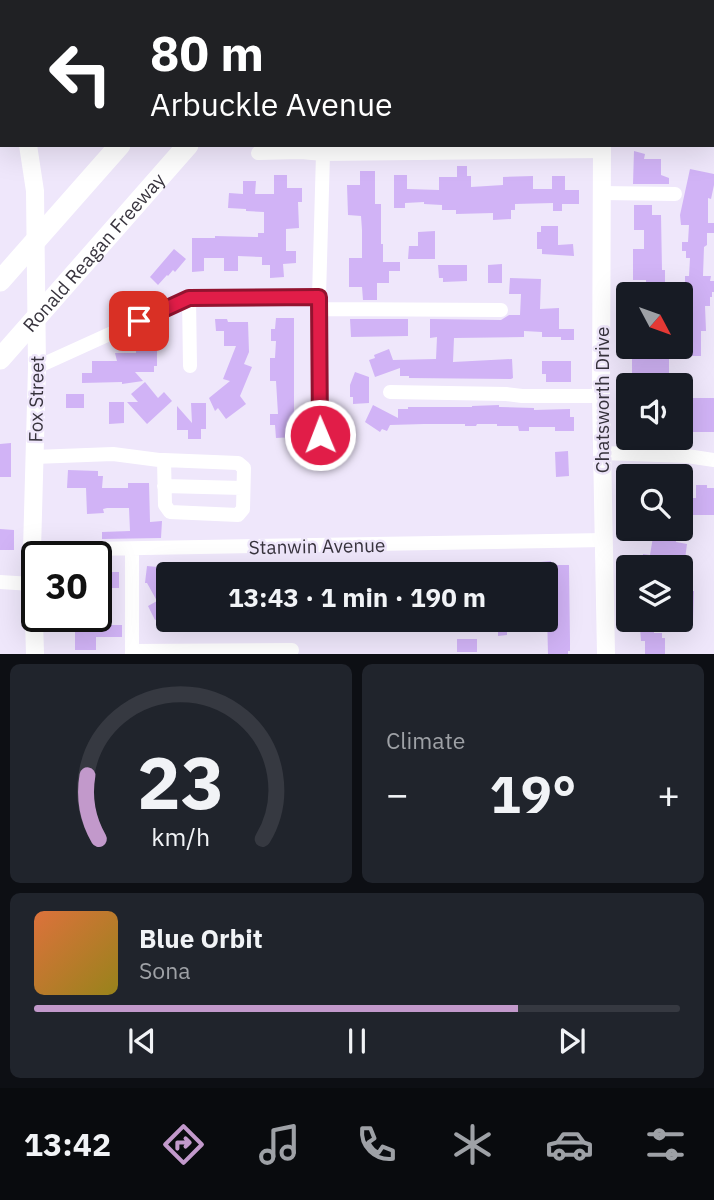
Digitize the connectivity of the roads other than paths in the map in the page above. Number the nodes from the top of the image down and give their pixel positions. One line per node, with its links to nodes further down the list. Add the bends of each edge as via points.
1 (28, 147): 14 (main road, Fox Street, via 35,191)
2 (118, 147): 9 (highway)
3 (186, 147): 13 (highway, Ronald Reagan Freeway)
4 (602, 148): 6 (street); 7 (main road, Chatsworth Drive)
5 (258, 153): 6 (street)
6 (323, 154): 11 (street)
7 (601, 193): 8 (street); 17 (main road, Chatsworth Drive)
8 (675, 194)
9 (2, 279)
10 (189, 298): 11 (street); 14 (street); 15 (street)
11 (319, 303): 12 (street); 18 (street)
12 (500, 310)
13 (2, 357)
14 (37, 366): 20 (main road, Fox Street)
15 (190, 366)
16 (390, 392): 17 (street)
17 (601, 396): 19 (main road, Chatsworth Drive)
18 (320, 435)
19 (602, 453): 22 (street); 25 (main road, Chatsworth Drive)
20 (34, 457): 21 (street, via 113,454); 26 (main road, Fox Street)
21 (164, 460): 23 (street); 24 (street, via 238,463 244,468)
22 (714, 460)
23 (164, 486): 24 (street); 24 (street, via 170,512 238,515 243,509)
24 (243, 488)
25 (603, 540): 28 (street, Stanwin Avenue); 35 (main road, Chatsworth Drive)
26 (32, 541)
27 (112, 550): 28 (street, Stanwin Avenue)
28 (132, 550): 33 (street)
29 (0, 582): 30 (street)
30 (21, 583)
31 (34, 632): 34 (main road, Fox Street)
32 (292, 650): 33 (street)
33 (132, 652)
34 (35, 654)
35 (606, 654)

